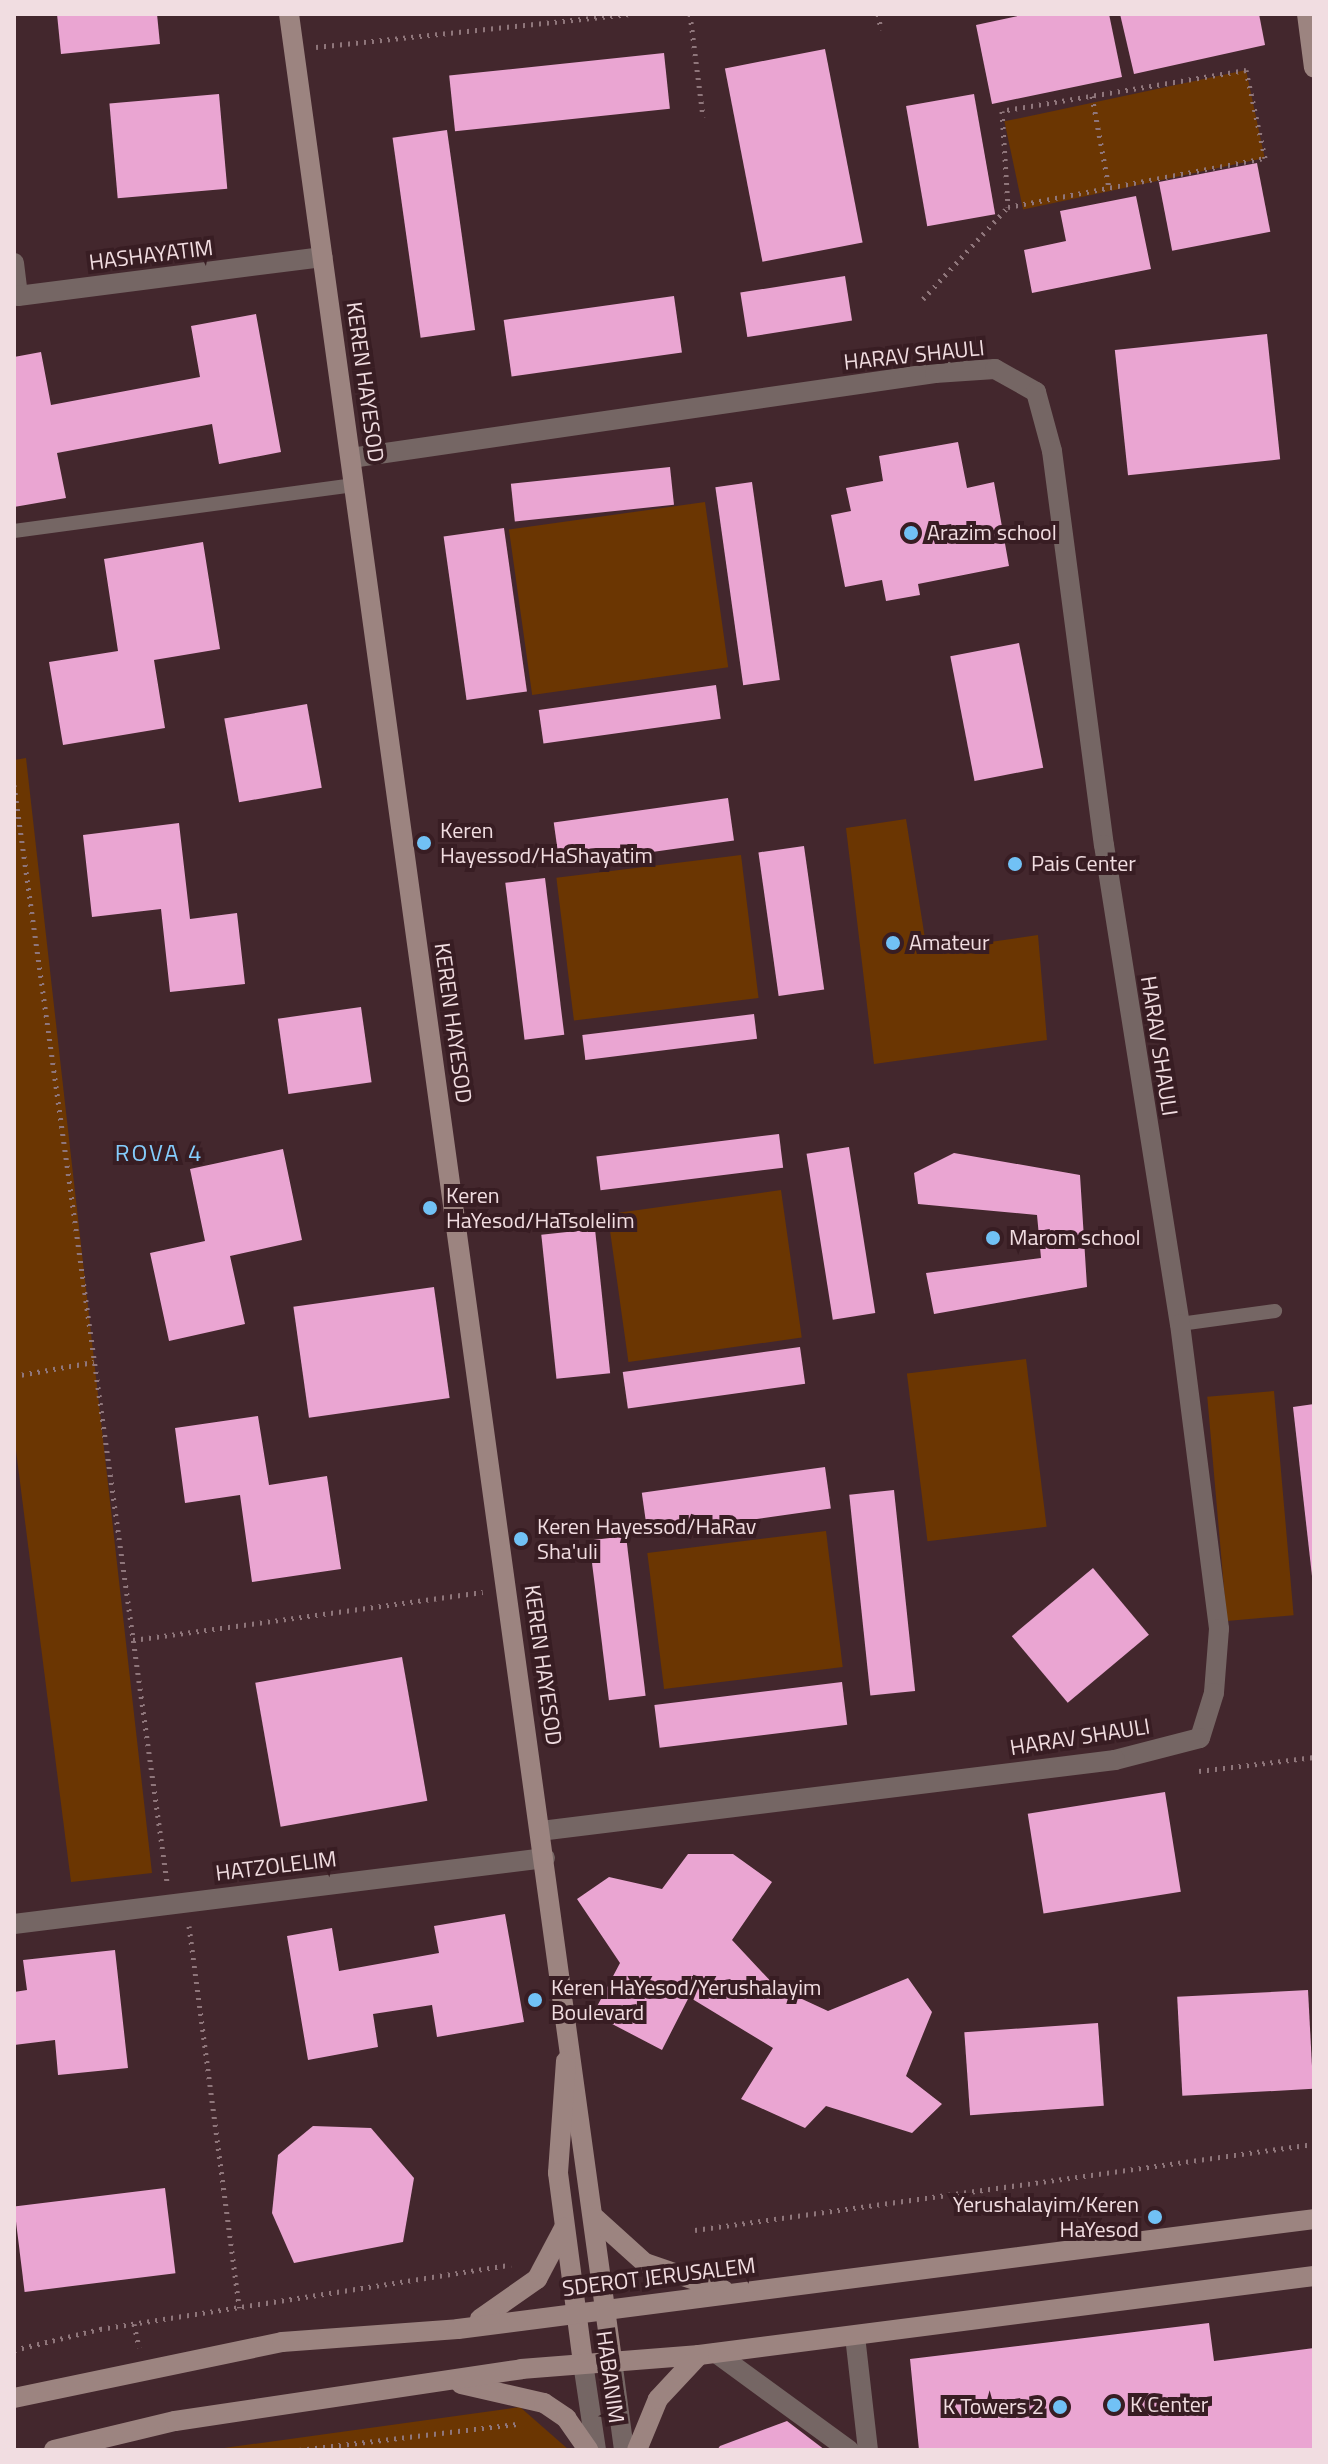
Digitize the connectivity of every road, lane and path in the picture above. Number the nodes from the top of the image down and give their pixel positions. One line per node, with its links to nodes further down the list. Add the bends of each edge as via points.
1 (289, 14): 7 (main road, KEREN HAYESOD)
2 (630, 14): 7 (path)
3 (690, 14): 10 (path)
4 (878, 14): 6 (path)
5 (1307, 14): 8 (main road)
6 (881, 30)
7 (294, 49): 13 (main road, KEREN HAYESOD)
8 (1314, 68)
9 (1092, 96): 11 (path); 11 (path, via 1246,70 1265,158); 12 (path, via 1002,111)
10 (703, 117)
11 (1109, 188): 12 (path)
12 (1008, 207): 16 (path)
13 (323, 257): 15 (street, HASHAYATIM); 17 (main road, KEREN HAYESOD)
14 (14, 263): 15 (street, HASHAYATIM)
15 (16, 297)
16 (923, 299)
17 (351, 458): 18 (main road, KEREN HAYESOD); 22 (street, HARAV SHAULI, via 935,373 995,369 1036,392 1052,451 1104,845)
18 (354, 485): 19 (lane); 25 (main road, KEREN HAYESOD)
19 (14, 531)
20 (14, 785): 23 (path)
21 (1275, 1311): 22 (lane)
22 (1180, 1324): 29 (street, HARAV SHAULI, via 1219,1629 1214,1693 1200,1738 1115,1760)
23 (94, 1362): 24 (path); 26 (path)
24 (14, 1376)
25 (508, 1589): 26 (path); 29 (main road, KEREN HAYESOD)
26 (133, 1640): 31 (path)
27 (1314, 1757): 28 (path)
28 (1199, 1771)
29 (541, 1831): 30 (main road, KEREN HAYESOD)
30 (545, 1858): 31 (street, HATZOLELIM); 33 (main road, KEREN HAYESOD)
31 (178, 1902): 32 (street, HATZOLELIM); 43 (path)
32 (14, 1924)
33 (570, 2039): 35 (main road, KEREN HAYESOD); 37 (main road, KEREN HAYESOD, via 557,2129)
34 (1314, 2144): 38 (path)
35 (595, 2218): 41 (main road, via 645,2263); 42 (main road, KEREN HAYESOD)
36 (1314, 2219): 41 (main road, SDEROT JERUSALEM)
37 (565, 2225): 40 (main road); 44 (main road, KEREN HAYESOD)
38 (695, 2230)
39 (1314, 2276): 46 (main road)
40 (537, 2279): 43 (path, via 510,2265); 45 (main road, via 513,2301)
41 (728, 2292): 42 (main road, SDEROT JERUSALEM)
42 (607, 2307): 44 (main road, SDEROT JERUSALEM); 49 (main road, KEREN HAYESOD)
43 (239, 2308): 47 (path)
44 (576, 2312): 45 (main road, SDEROT JERUSALEM); 50 (main road, HABANIM)
45 (458, 2329): 52 (main road, SDEROT JERUSALEM, via 238,2349)
46 (855, 2336): 48 (main road); 61 (street)
47 (14, 2350)
48 (708, 2354): 49 (main road); 59 (main road, via 658,2399); 60 (street)
49 (612, 2360): 50 (main road); 58 (street, HABANIM)
50 (583, 2363): 51 (main road); 57 (street, HABANIM)
51 (442, 2381): 53 (main road, via 513,2392); 54 (main road, via 175,2421)
52 (14, 2398)
53 (566, 2418): 55 (path); 56 (main road)
54 (54, 2450)
55 (299, 2450)
56 (588, 2450)
57 (596, 2450)
58 (624, 2450)
59 (637, 2450)
60 (849, 2450)
61 (868, 2450)

